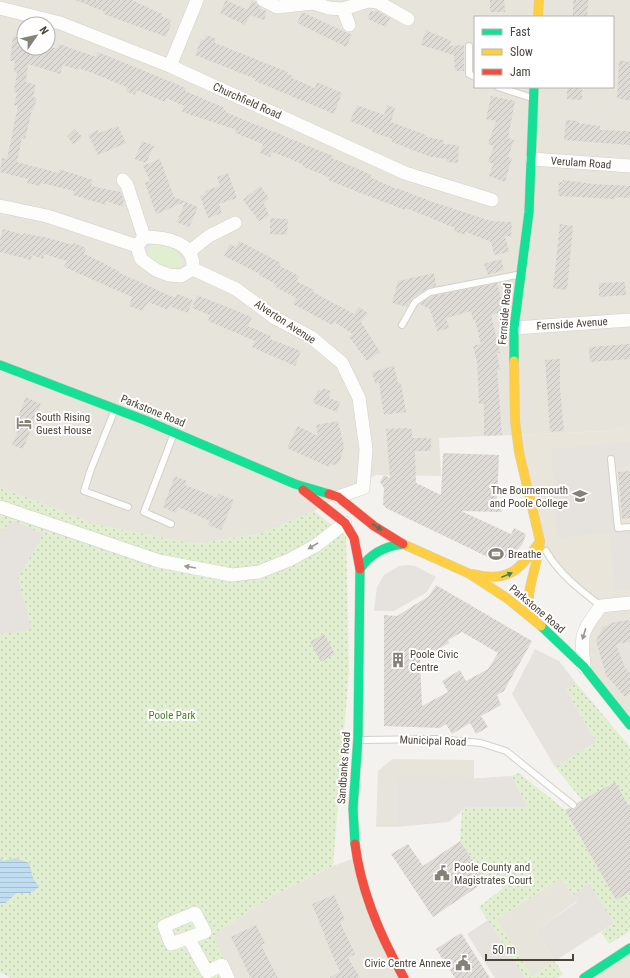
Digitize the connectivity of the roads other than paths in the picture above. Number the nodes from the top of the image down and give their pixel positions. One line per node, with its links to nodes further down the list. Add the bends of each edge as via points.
1 (197, 0): 10 (street)
2 (262, 0): 5 (street, via 277,7 313,3)
3 (539, 0): 6 (main road)
4 (0, 8): 10 (street, Churchfield Road, via 60,23)
5 (343, 9): 7 (street, via 368,1 378,2); 8 (street)
6 (538, 16)
7 (408, 19)
8 (349, 25)
9 (469, 46): 11 (lane, via 469,74)
10 (170, 66): 18 (street, Churchfield Road, via 405,173)
11 (474, 76)
12 (501, 88): 14 (lane)
13 (534, 88): 14 (main road, Fernside Road)
14 (533, 98): 15 (main road, Fernside Road)
15 (532, 159): 16 (street, Verulam Road); 24 (main road, Fernside Road, via 529,212)
16 (630, 166)
17 (123, 180): 21 (street, via 127,185)
18 (492, 200)
19 (0, 206): 21 (street)
20 (235, 223): 22 (street, via 209,236)
21 (141, 242): 22 (street, via 178,243); 23 (street, via 141,259 156,270 181,276)
22 (190, 251): 23 (street, via 194,259)
23 (193, 269): 33 (street, Alverton Avenue, via 236,289 275,318 311,337 342,363 359,398 366,449 363,488)
24 (521, 275): 26 (lane, via 430,292 415,302); 27 (main road, Fernside Road)
25 (630, 320): 27 (street, Fernside Avenue)
26 (402, 325)
27 (514, 328): 39 (main road, Fernside Road, via 515,421 519,452)
28 (0, 365): 29 (main road, Parkstone Road)
29 (115, 409): 30 (main road, Parkstone Road); 35 (lane, via 84,491)
30 (175, 432): 32 (main road, Parkstone Road); 37 (lane, via 144,512)
31 (611, 459): 38 (lane, via 618,528)
32 (295, 484): 33 (main road, Parkstone Road); 36 (main road, Parkstone Road)
33 (338, 498): 40 (main road, Parkstone Road, one-way to 40, via 374,526)
34 (0, 507): 36 (street, one-way to 34, via 315,546 289,560 259,572 232,575 159,561)
35 (128, 507)
36 (345, 523): 41 (main road, Parkstone Road, via 354,538)
37 (171, 524)
38 (630, 527)
39 (540, 541): 42 (main road, one-way to 39, via 484,578 510,575 523,565); 44 (lane, Fernside Road, via 554,564); 45 (main road, Fernside Road, via 539,556 529,594 529,607)
40 (403, 544): 41 (main road, via 388,546 366,560); 42 (main road, Parkstone Road)
41 (360, 569): 48 (main road, Sandbanks Road)
42 (470, 574): 45 (main road, Parkstone Road, via 508,599)
43 (630, 603): 44 (street)
44 (600, 606): 46 (street, one-way to 46, via 582,637)
45 (535, 621): 46 (main road, Parkstone Road)
46 (584, 667): 47 (main road, Parkstone Road)
47 (630, 725)
48 (358, 740): 49 (lane, Municipal Road, via 437,739 481,743 506,751); 53 (main road, Sandbanks Road, via 353,809 356,853 366,897 390,954)
49 (573, 805)
50 (189, 939): 52 (street, via 207,972 222,965)
51 (630, 948): 54 (main road)
52 (228, 978)
53 (404, 978)
54 (584, 978)

